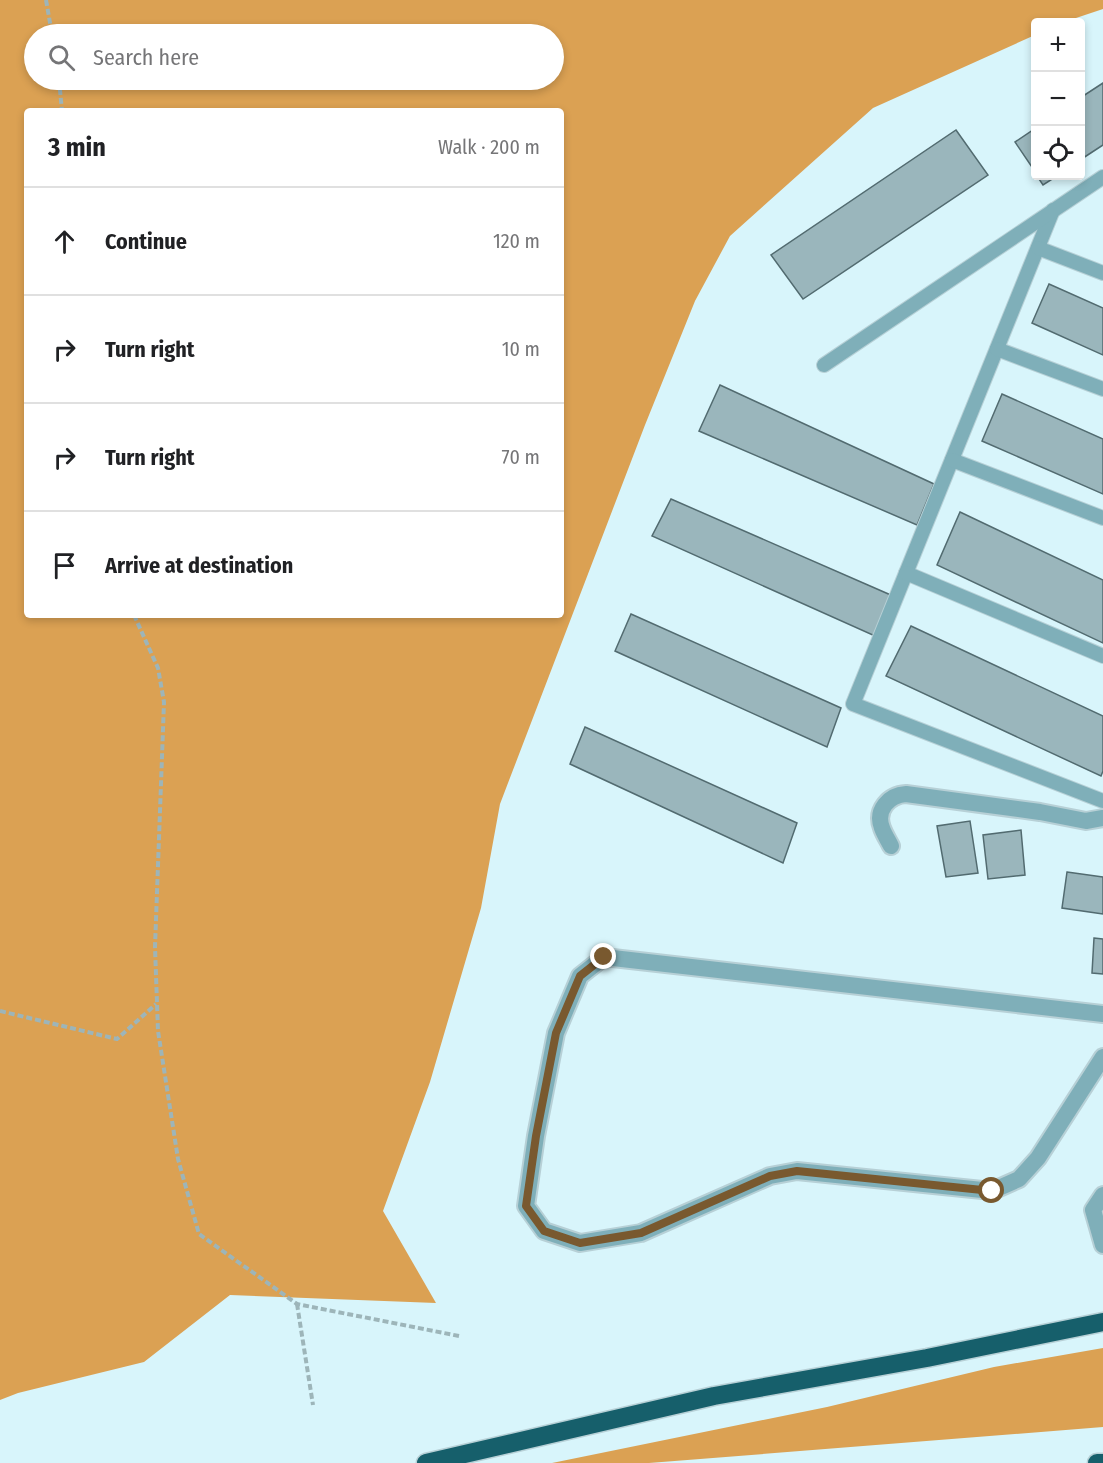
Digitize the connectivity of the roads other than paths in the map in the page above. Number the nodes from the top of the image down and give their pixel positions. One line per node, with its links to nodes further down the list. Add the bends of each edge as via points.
1 (1103, 177): 2 (lane)
2 (1053, 210): 3 (lane); 6 (lane)
3 (1038, 248): 4 (lane); 5 (lane)
4 (1103, 273)
5 (997, 349): 7 (lane); 8 (lane)
6 (824, 365)
7 (1103, 389)
8 (952, 460): 9 (lane); 10 (lane)
9 (1103, 518)
10 (906, 573): 11 (lane); 12 (lane, via 853,704)
11 (1103, 656)
12 (1103, 801)
13 (1103, 818): 14 (street, via 1086,821 897,795 887,801 881,813 881,827)
14 (891, 846)
15 (1103, 1014): 16 (street, via 604,957 580,976 556,1033 526,1206 544,1231 580,1243 641,1233 770,1176 797,1171 992,1191 1019,1179 1038,1158)
16 (1103, 1057)
17 (1103, 1195): 18 (street, via 1093,1210)
18 (1103, 1245)
19 (1103, 1322): 21 (highway, via 714,1396)
20 (1103, 1462): 22 (highway)
21 (426, 1463)
22 (1098, 1463)

